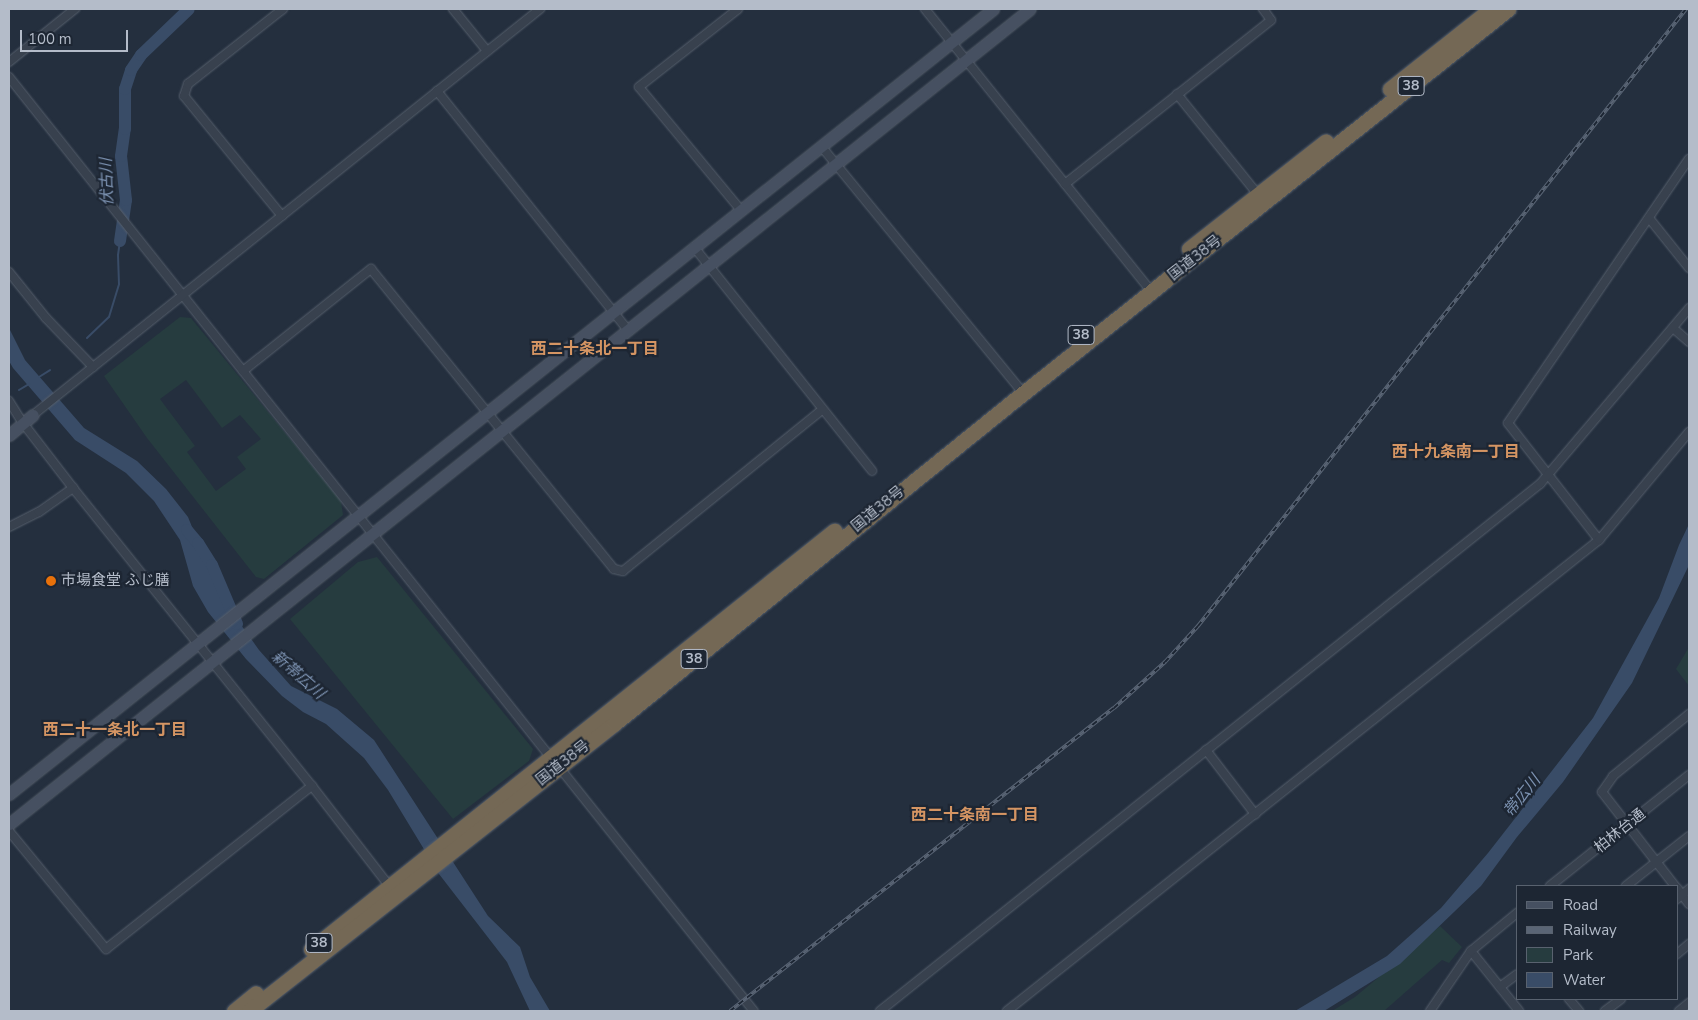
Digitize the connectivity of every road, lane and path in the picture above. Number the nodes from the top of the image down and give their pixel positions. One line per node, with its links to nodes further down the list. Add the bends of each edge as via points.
1 (75, 9): 15 (street)
2 (283, 9): 25 (street, via 188,84 184,96)
3 (453, 9): 13 (street)
4 (540, 9): 13 (street)
5 (738, 9): 24 (street, via 639,87)
6 (925, 9): 12 (street)
7 (993, 9): 12 (street)
8 (1030, 9): 14 (street)
9 (1263, 9): 18 (street, via 1272,20)
10 (1508, 9): 11 (highway, 国道38号 / 38)
11 (1483, 15): 23 (highway, 国道38号 / 38)
12 (952, 42): 14 (street); 19 (street)
13 (487, 51): 17 (street)
14 (966, 60): 21 (street); 22 (street)
15 (9, 62)
16 (9, 77): 32 (street)
17 (437, 91): 25 (street); 34 (street)
18 (1177, 94): 22 (street); 23 (street)
19 (821, 146): 21 (street); 24 (street)
20 (1689, 159): 26 (street)
21 (836, 163): 28 (street); 40 (street)
22 (1066, 184): 31 (street)
23 (1261, 198): 31 (highway, 国道38号 / 38)
24 (740, 209): 27 (street)
25 (282, 216): 32 (street)
26 (1649, 218): 29 (street); 50 (street, via 1508,423)
27 (694, 247): 28 (street); 34 (street)
28 (709, 266): 36 (street); 42 (street)
29 (1689, 268)
30 (9, 272): 38 (street, via 46,318)
31 (1149, 288): 40 (highway, 国道38号 / 38)
32 (182, 295): 38 (street); 39 (street)
33 (1689, 308): 35 (street)
34 (613, 312): 36 (street); 43 (street)
35 (1673, 328): 37 (street); 50 (street)
36 (628, 330): 46 (street)
37 (1689, 342)
38 (93, 367): 44 (street)
39 (243, 371): 43 (street, via 372,269); 52 (street)
40 (1020, 390): 60 (highway, 国道38号 / 38)
41 (9, 401): 45 (street)
42 (822, 410): 46 (street, via 623,571 614,569); 49 (street)
43 (488, 412): 46 (street); 52 (street)
44 (32, 415): 45 (street)
45 (23, 423): 48 (street); 51 (street)
46 (502, 430): 54 (street)
47 (1689, 432): 55 (street)
48 (9, 435)
49 (872, 472)
50 (1549, 476): 55 (street); 59 (street)
51 (73, 488): 53 (street, via 39,512); 56 (street)
52 (358, 516): 54 (street); 56 (street)
53 (9, 527)
54 (373, 534): 57 (street); 60 (street)
55 (1599, 540): 64 (street)
56 (197, 644): 57 (street); 63 (street)
57 (212, 662): 62 (street); 65 (street)
58 (1689, 714): 66 (street, via 1613,776 1602,792)
59 (1206, 750): 64 (street); 90 (street)
60 (555, 762): 73 (highway, 国道38号 / 38); 89 (street)
61 (1689, 775): 66 (street, 柏林台通)
62 (312, 786): 67 (street, via 106,949); 73 (street)
63 (9, 794)
64 (1255, 814): 91 (street)
65 (9, 824)
66 (1627, 825): 69 (street); 70 (street, 柏林台通)
67 (9, 831)
68 (1689, 836): 69 (street)
69 (1656, 862): 71 (street); 72 (street)
70 (1551, 885)
71 (1627, 885)
72 (1674, 885)
73 (398, 887): 87 (highway, 国道38号 / 38); 88 (highway, 国道38号 / 38)
74 (1689, 890): 75 (street)
75 (1680, 897): 76 (street)
76 (1689, 904)
77 (1516, 913): 79 (street)
78 (1689, 944): 80 (street)
79 (1471, 951): 82 (street); 92 (street)
80 (1678, 953)
81 (1516, 975): 82 (street)
82 (1500, 987): 86 (street)
83 (1570, 1000): 93 (street)
84 (1619, 1000): 94 (street)
85 (1689, 1003): 95 (street)
86 (1516, 1010)
87 (234, 1011)
88 (249, 1011)
89 (754, 1011)
90 (880, 1011)
91 (1007, 1011)
92 (1430, 1011)
93 (1579, 1011)
94 (1605, 1011)
95 (1680, 1011)

